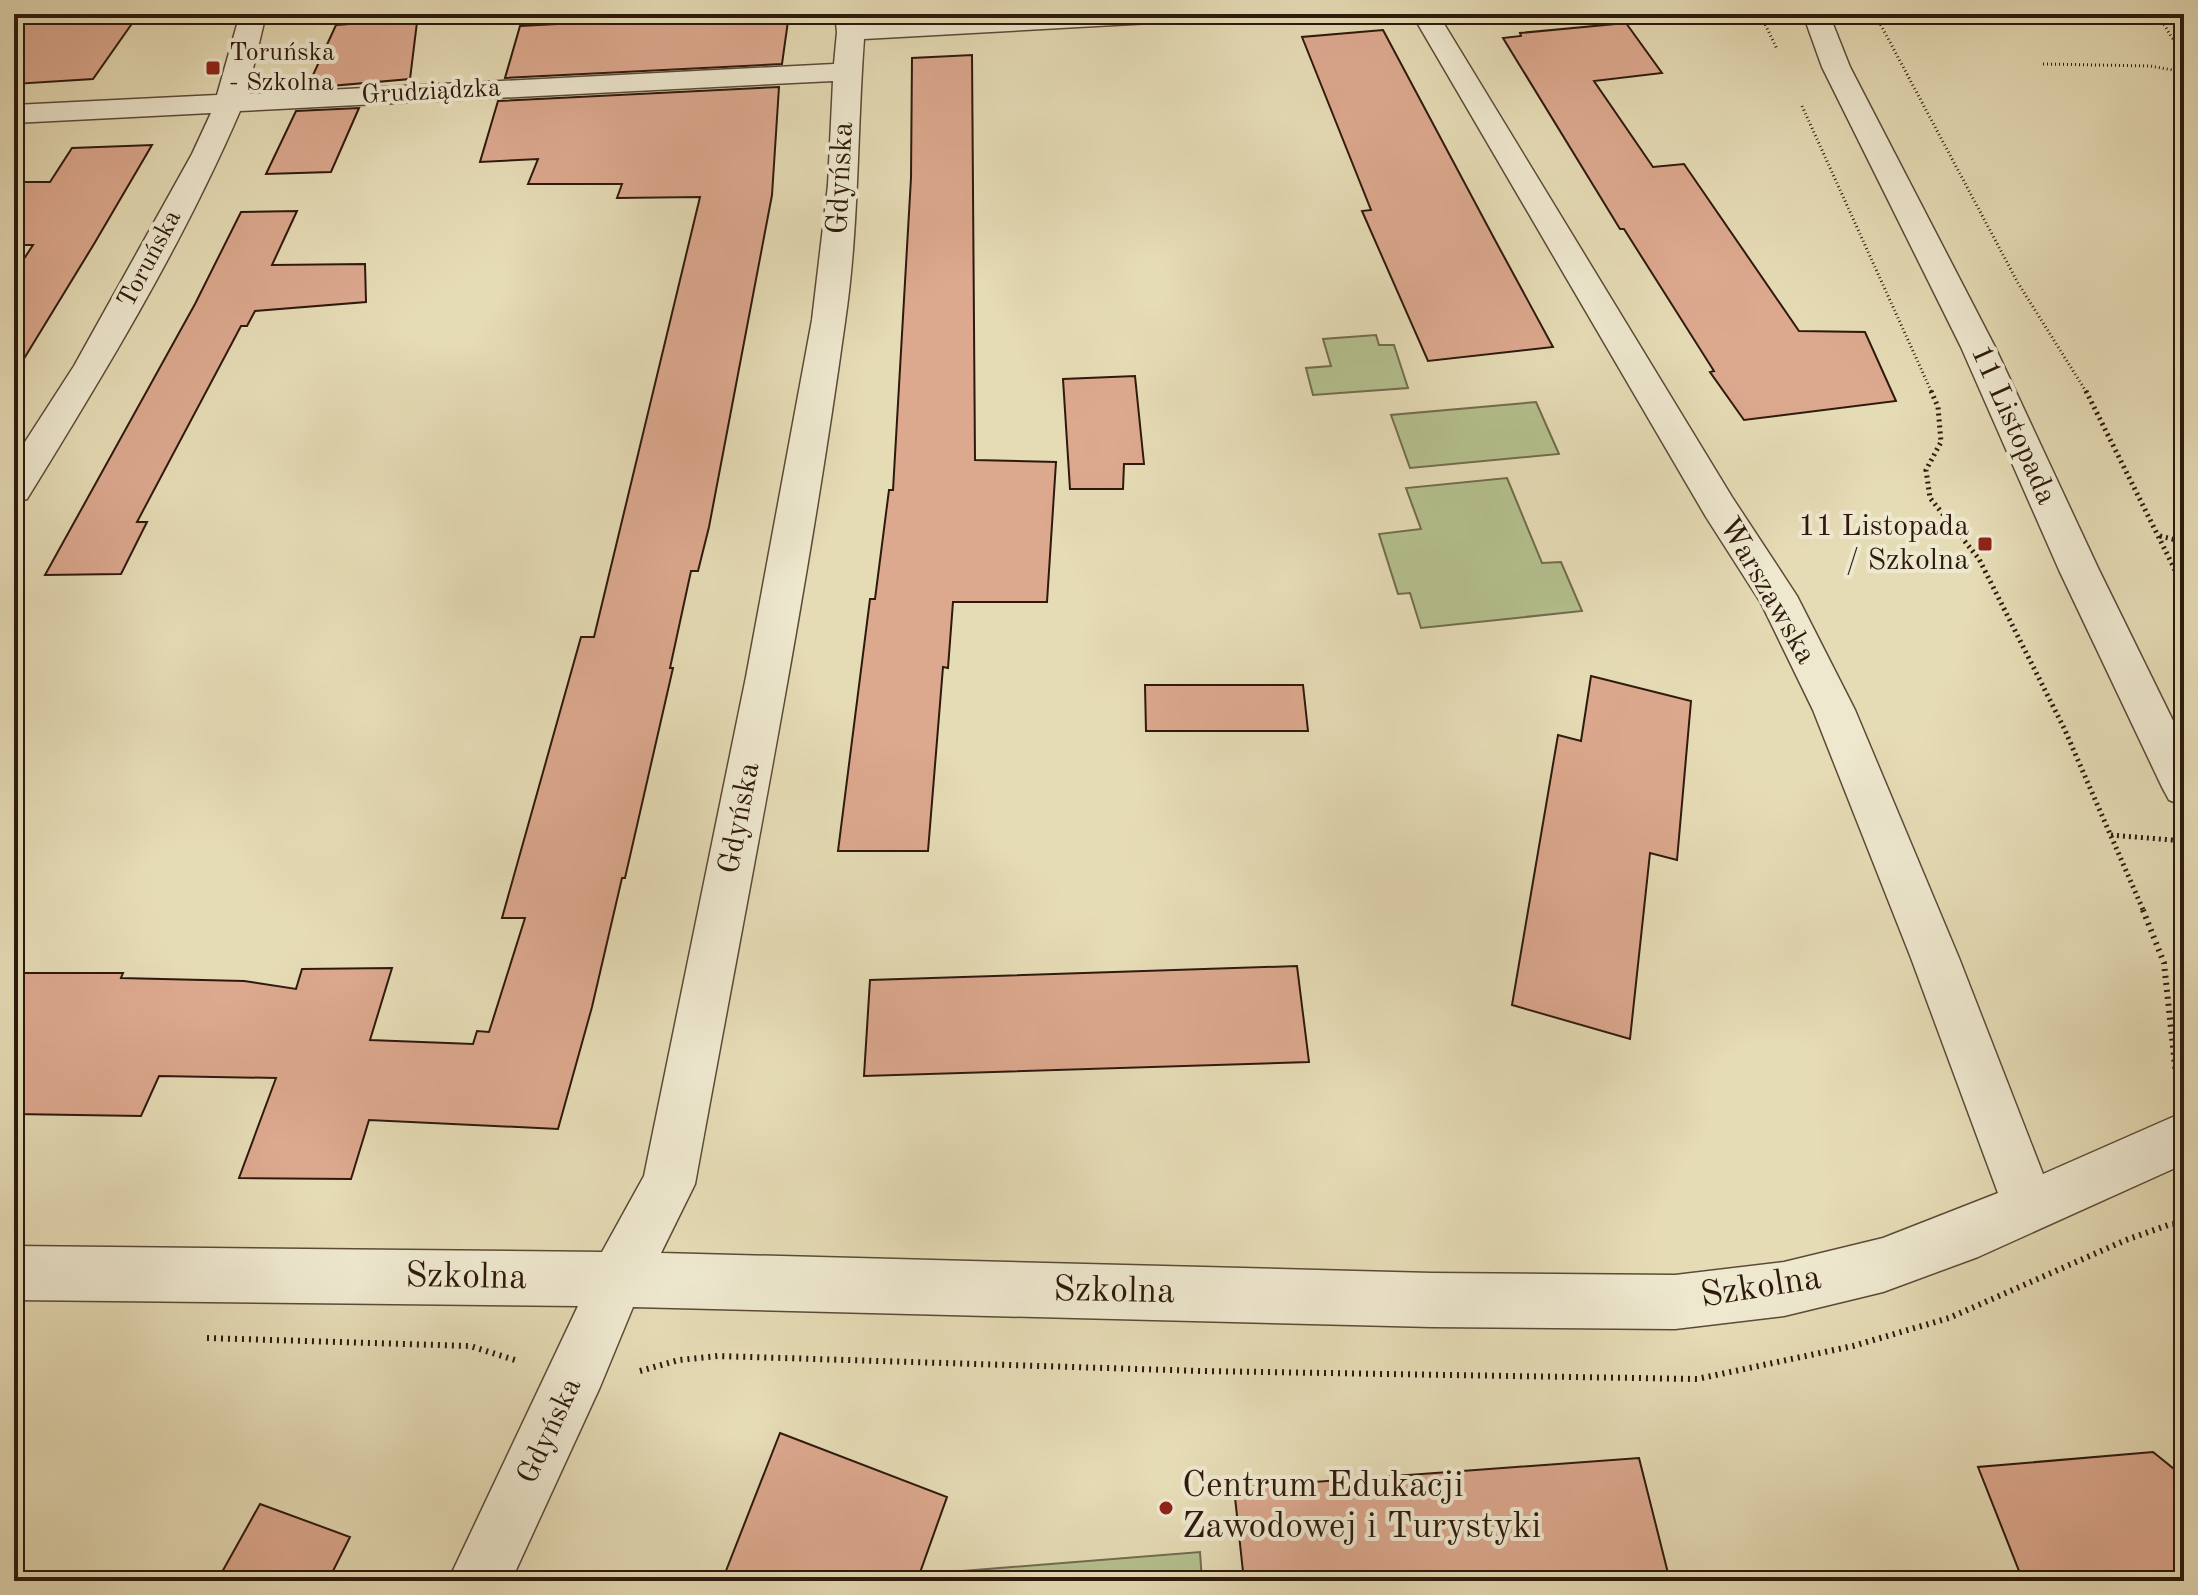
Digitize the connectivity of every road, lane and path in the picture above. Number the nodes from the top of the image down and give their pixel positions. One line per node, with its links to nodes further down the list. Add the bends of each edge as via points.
1 (253, 14): 16 (street, Toruńska)
2 (1169, 14): 9 (street, Grudziądzka)
3 (1425, 14): 27 (street, Warszawska, via 1711,495 1777,596 1834,710)
4 (1760, 14): 11 (path)
5 (1799, 14): 13 (street, 11 Listopada)
6 (1816, 14): 13 (street, 11 Listopada)
7 (1875, 14): 19 (path, via 2018,283 2082,384)
8 (2158, 14): 10 (path)
9 (849, 39): 16 (street, Grudziądzka); 29 (street, Gdyńska, via 843,185 829,320 767,677 669,1184)
10 (2184, 47)
11 (1779, 52)
12 (2043, 64): 14 (path, via 2150,66)
13 (1836, 67): 22 (street, 11 Listopada, via 1978,347)
14 (2184, 72)
15 (1796, 92): 23 (path, via 1938,407 1941,442 1926,470 1930,498 1979,559 2064,728)
16 (230, 102): 17 (street, Grudziądzka); 18 (street, Toruńska, via 90,369)
17 (14, 114)
18 (14, 489)
19 (2159, 536): 20 (path); 21 (path)
20 (2184, 542)
21 (2184, 588)
22 (2184, 787)
23 (2110, 835): 24 (path); 25 (path, via 2164,963 2177,1084)
24 (2184, 841)
25 (2184, 1095)
26 (2184, 1138): 27 (street, Szkolna)
27 (2030, 1207): 29 (street, Szkolna, via 1883,1265 1784,1289 1675,1302)
28 (14, 1273): 29 (street, Szkolna)
29 (617, 1279): 30 (street, Gdyńska)
30 (479, 1581)

